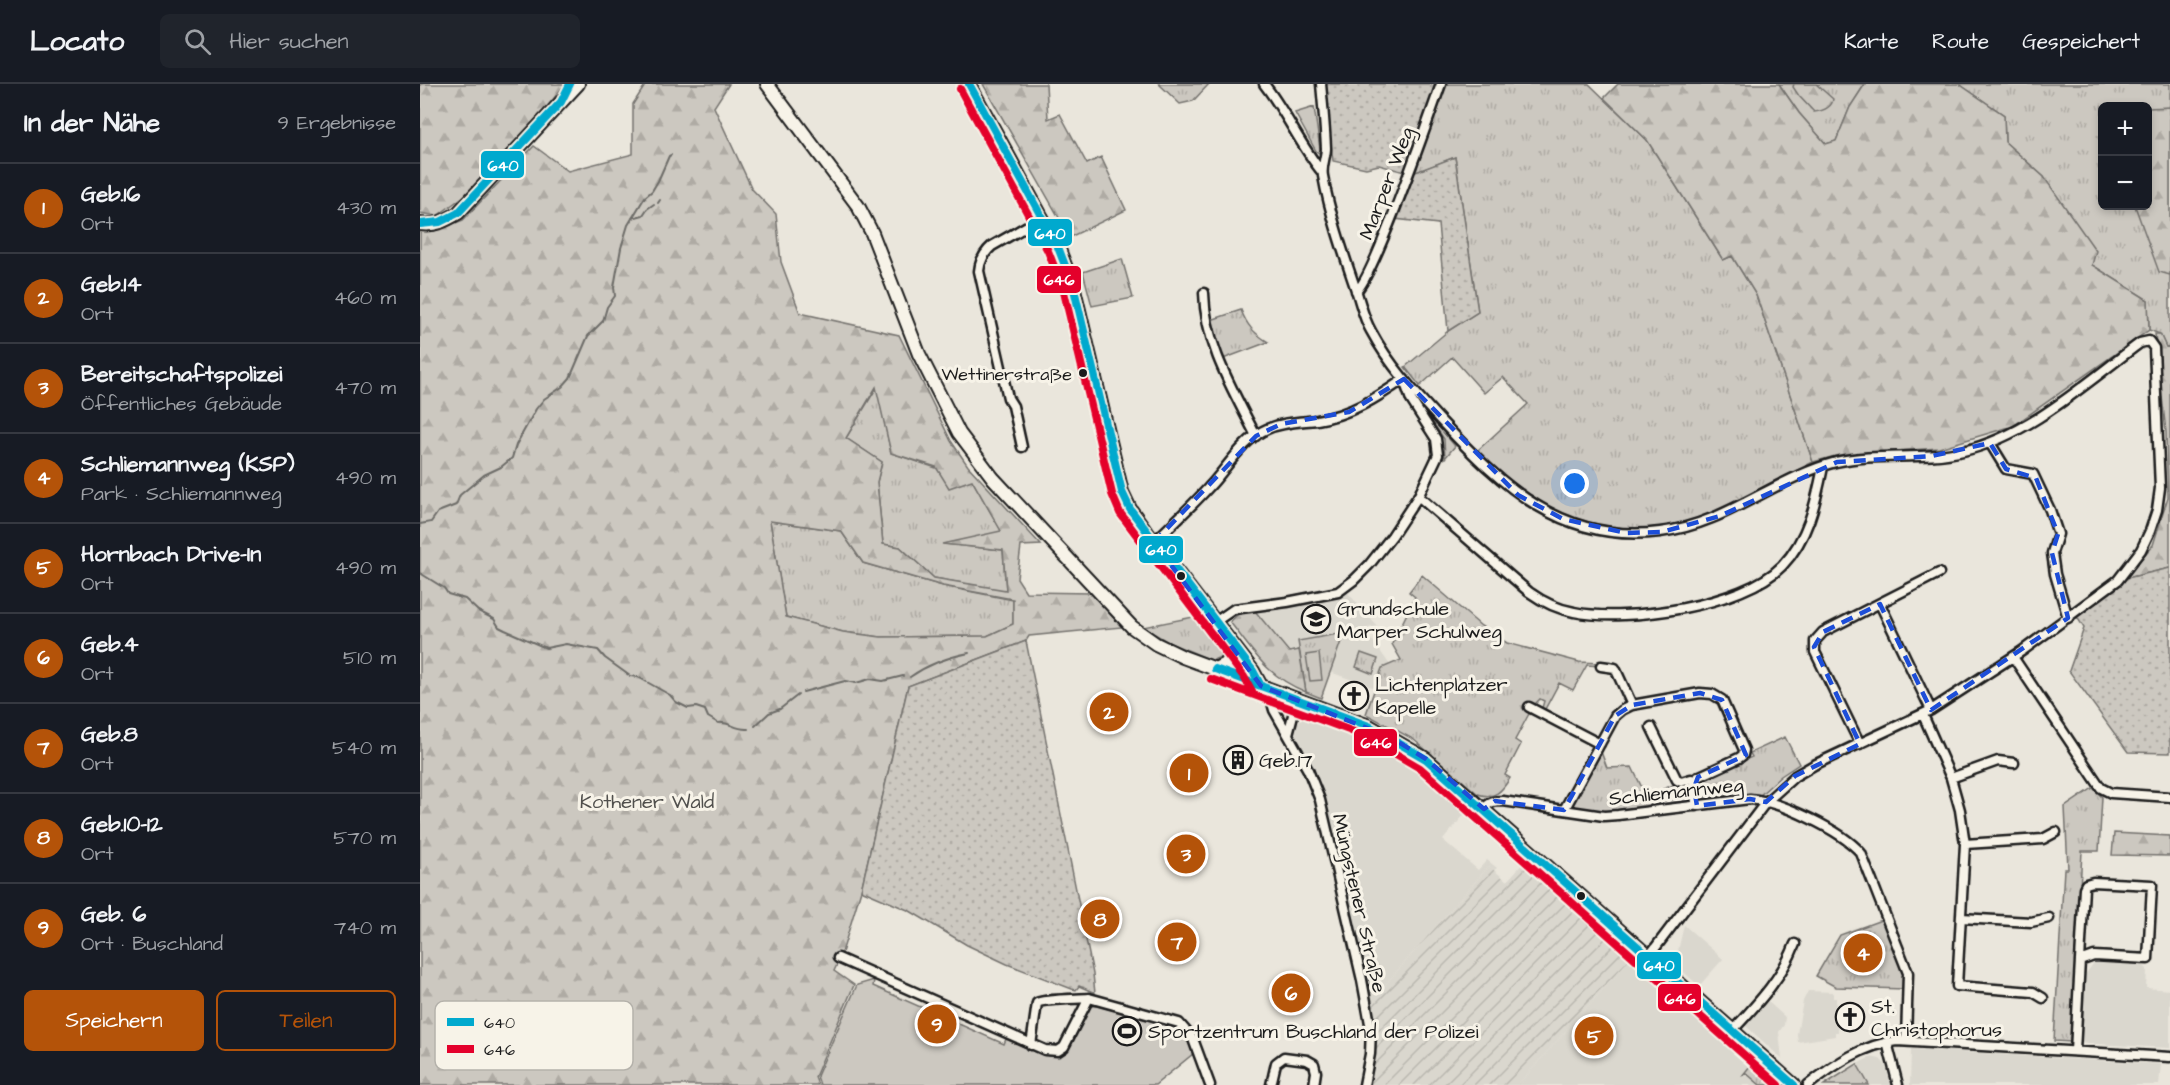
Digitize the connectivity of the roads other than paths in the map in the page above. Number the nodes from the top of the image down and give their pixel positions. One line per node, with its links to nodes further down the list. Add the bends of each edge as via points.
1 (570, 84): 8 (street)
2 (578, 84): 8 (main road)
3 (767, 84): 28 (main road, via 858,206 923,363 975,456 1132,627 1156,644)
4 (969, 84): 10 (main road)
5 (1264, 84): 9 (street)
6 (1321, 84): 9 (street, via 1326,152)
7 (1441, 84): 12 (street, Marper Weg, via 1387,230 1364,283)
8 (561, 102): 11 (main road, via 458,213 445,222)
9 (1322, 172): 12 (street)
10 (1043, 217): 17 (street, via 992,246 979,264); 20 (main road, via 1074,289 1122,492)
11 (420, 224)
12 (1356, 291): 14 (street, via 1369,329)
13 (1204, 293): 15 (street, via 1204,312 1216,351)
14 (1404, 379): 15 (street, via 1349,411 1281,424); 18 (street, via 1503,482 1539,508 1586,527 1645,534 1686,527 1720,516); 19 (street, via 1411,400 1438,447)
15 (1256, 435): 20 (street)
16 (1990, 443): 18 (street, via 1953,453 1864,458); 23 (street, via 2006,469 2033,474 2050,510 2058,534 2052,553 2055,574); 23 (street, via 2025,426 2140,343 2149,341 2154,348 2160,488 2157,510 2141,550 2125,571 2107,590)
17 (1022, 447)
18 (1823, 467): 19 (street, via 1816,503 1801,539 1782,566 1767,579 1717,600 1644,613 1576,613 1543,602)
19 (1418, 496): 24 (street, via 1367,568 1338,592 1234,609)
20 (1154, 542): 24 (main road)
21 (1939, 573): 22 (street)
22 (1880, 604): 33 (street); 37 (street, via 1823,632 1814,647)
23 (2068, 618): 26 (street)
24 (1215, 622): 25 (main road)
25 (1230, 641): 28 (main road, via 1229,662); 29 (main road)
26 (2013, 657): 33 (street); 41 (street, via 2101,788 2111,793)
27 (1601, 666): 31 (street, via 1615,668)
28 (1215, 669): 29 (main road)
29 (1265, 688): 30 (main road); 35 (street, Müngstener Straße)
30 (1297, 700): 35 (street); 44 (main road, via 1392,738 1426,759)
31 (1632, 705): 36 (street, via 1615,716); 40 (street, via 1700,693 1722,700 1743,755)
32 (1536, 706): 36 (street)
33 (1927, 712): 37 (street); 39 (street)
34 (1651, 727): 40 (street, via 1677,780)
35 (1288, 734): 65 (street, Müngstener Straße, via 1320,800 1362,980 1371,1029)
36 (1599, 744): 45 (street)
37 (1860, 744): 42 (street, via 1795,776)
38 (2014, 762): 39 (street, via 1998,761)
39 (1951, 778): 47 (street)
40 (1695, 780): 43 (street)
41 (2170, 797)
42 (1766, 802): 43 (street, Schliemannweg, via 1750,799); 51 (street); 57 (street, Schliemannweg, via 1826,826 1861,853 1908,973)
43 (1697, 806): 45 (street, Schliemannweg, via 1604,816)
44 (1484, 808): 45 (street, Schliemannweg, via 1495,801); 51 (main road)
45 (1564, 810)
46 (2056, 832): 47 (street, via 2043,839)
47 (1965, 844): 48 (street)
48 (1960, 918): 49 (street, via 2031,922); 55 (street, via 1956,986 2033,992)
49 (2049, 918)
50 (1795, 944): 56 (street, via 1778,979)
51 (1648, 956): 56 (main road)
52 (838, 958): 59 (street)
53 (2080, 961): 53 (street, via 2094,956 2148,958 2152,885 2086,884); 60 (street)
54 (1089, 998): 59 (street, via 1064,1047 1053,1051); 59 (street, via 1043,999 1037,1003); 62 (street, via 1179,1023 1193,1039)
55 (2043, 998)
56 (1733, 1030): 66 (main road)
57 (1906, 1041): 58 (street); 60 (street)
58 (1887, 1042): 67 (street, via 1872,1045); 68 (street)
59 (1031, 1045)
60 (2075, 1051): 61 (street)
61 (2170, 1057)
62 (1210, 1085)
63 (1271, 1085): 64 (street, via 1276,1063 1284,1057 1314,1064)
64 (1314, 1085)
65 (1364, 1085)
66 (1794, 1085)
67 (1808, 1085)
68 (1898, 1085)

